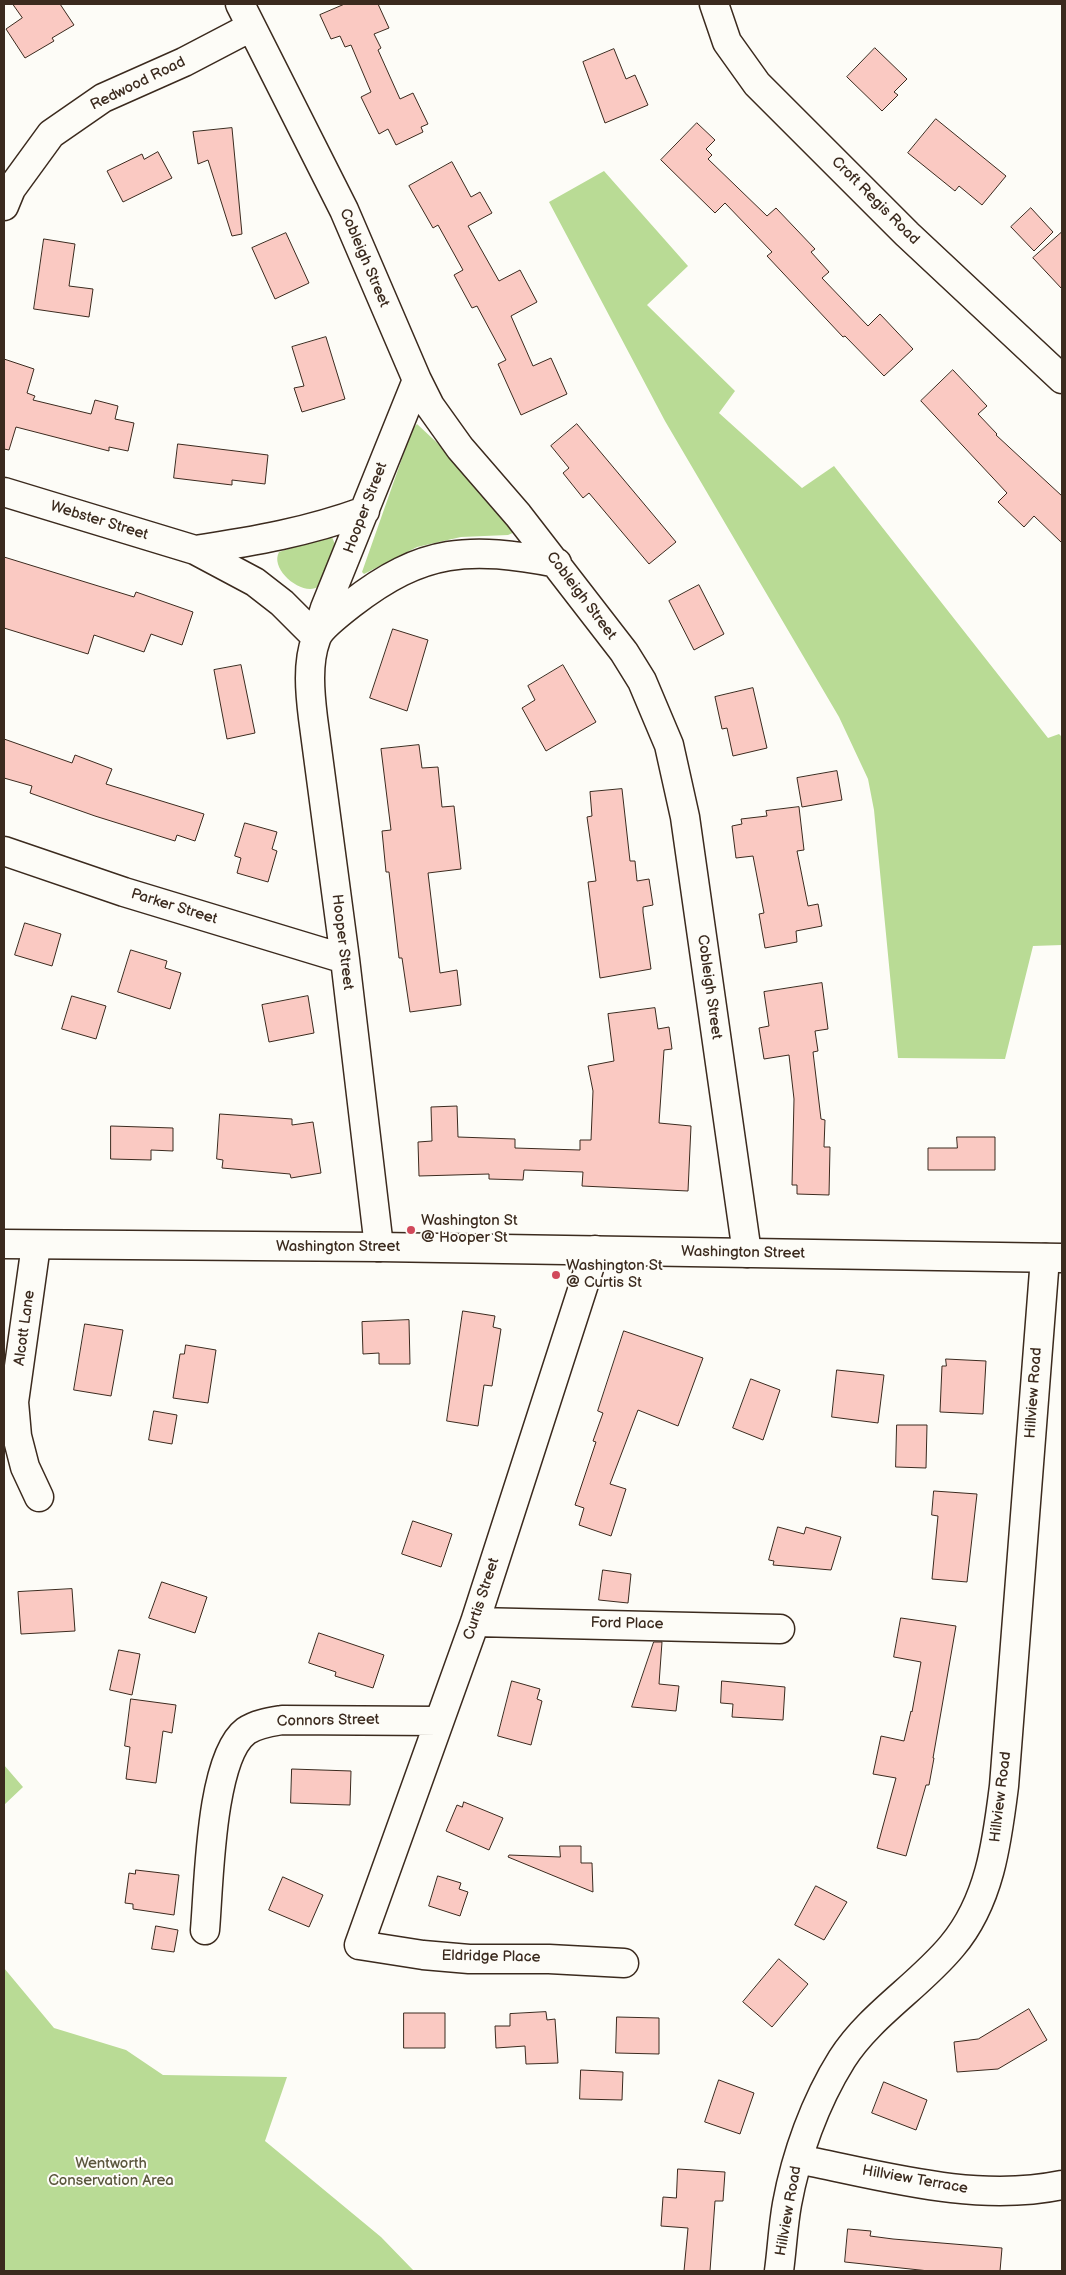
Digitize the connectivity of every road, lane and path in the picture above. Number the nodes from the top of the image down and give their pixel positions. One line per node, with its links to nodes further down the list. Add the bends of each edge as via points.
1 (714, 4): 4 (street, Croft Regis Road, via 727,42 757,84 907,234)
2 (245, 16): 3 (street, Redwood Road, via 184,62 103,98 51,134 11,189); 5 (street, Cobleigh Street, via 344,210)
3 (4, 206)
4 (1062, 379)
5 (417, 380): 7 (street, Hooper Street); 9 (street, Cobleigh Street, via 430,406 460,448)
6 (4, 492): 8 (street, Webster Street)
7 (365, 511): 8 (street, Webster Street, via 292,534); 10 (street, Hooper Street)
8 (195, 550): 10 (street, Webster Street, via 255,582)
9 (557, 563): 10 (street, via 494,554 450,556 422,562 366,592 340,612); 17 (street, Cobleigh Street, via 642,681 669,745 685,817)
10 (316, 637): 12 (street, Hooper Street, via 311,664 312,718)
11 (4, 851): 12 (street, Parker Street, via 124,892)
12 (345, 960): 15 (street, Hooper Street)
13 (4, 1244): 14 (street, Washington Street)
14 (36, 1245): 15 (street, Washington Street); 19 (street, Alcott Lane, via 14,1402 17,1436 25,1467)
15 (379, 1247): 16 (street, Washington Street)
16 (596, 1250): 17 (street, Washington Street); 20 (street, Curtis Street)
17 (747, 1253): 18 (street, Washington Street)
18 (1054, 1258): 26 (street, Hillview Road, via 1004,1786 992,1862 980,1899 952,1946 842,2058)
19 (39, 1497)
20 (474, 1622): 21 (street, Ford Place); 22 (street, Curtis Street)
21 (780, 1629)
22 (439, 1721): 23 (street, Connors Street, via 282,1720 263,1723 246,1731 226,1761 220,1785); 24 (street, Curtis Street)
23 (205, 1930)
24 (359, 1945): 25 (street, Eldridge Place, via 469,1959)
25 (624, 1963)
26 (798, 2159): 27 (street, Hillview Terrace, via 956,2189 1000,2191); 28 (street, Hillview Road, via 787,2204)
27 (1062, 2185)
28 (779, 2271)

